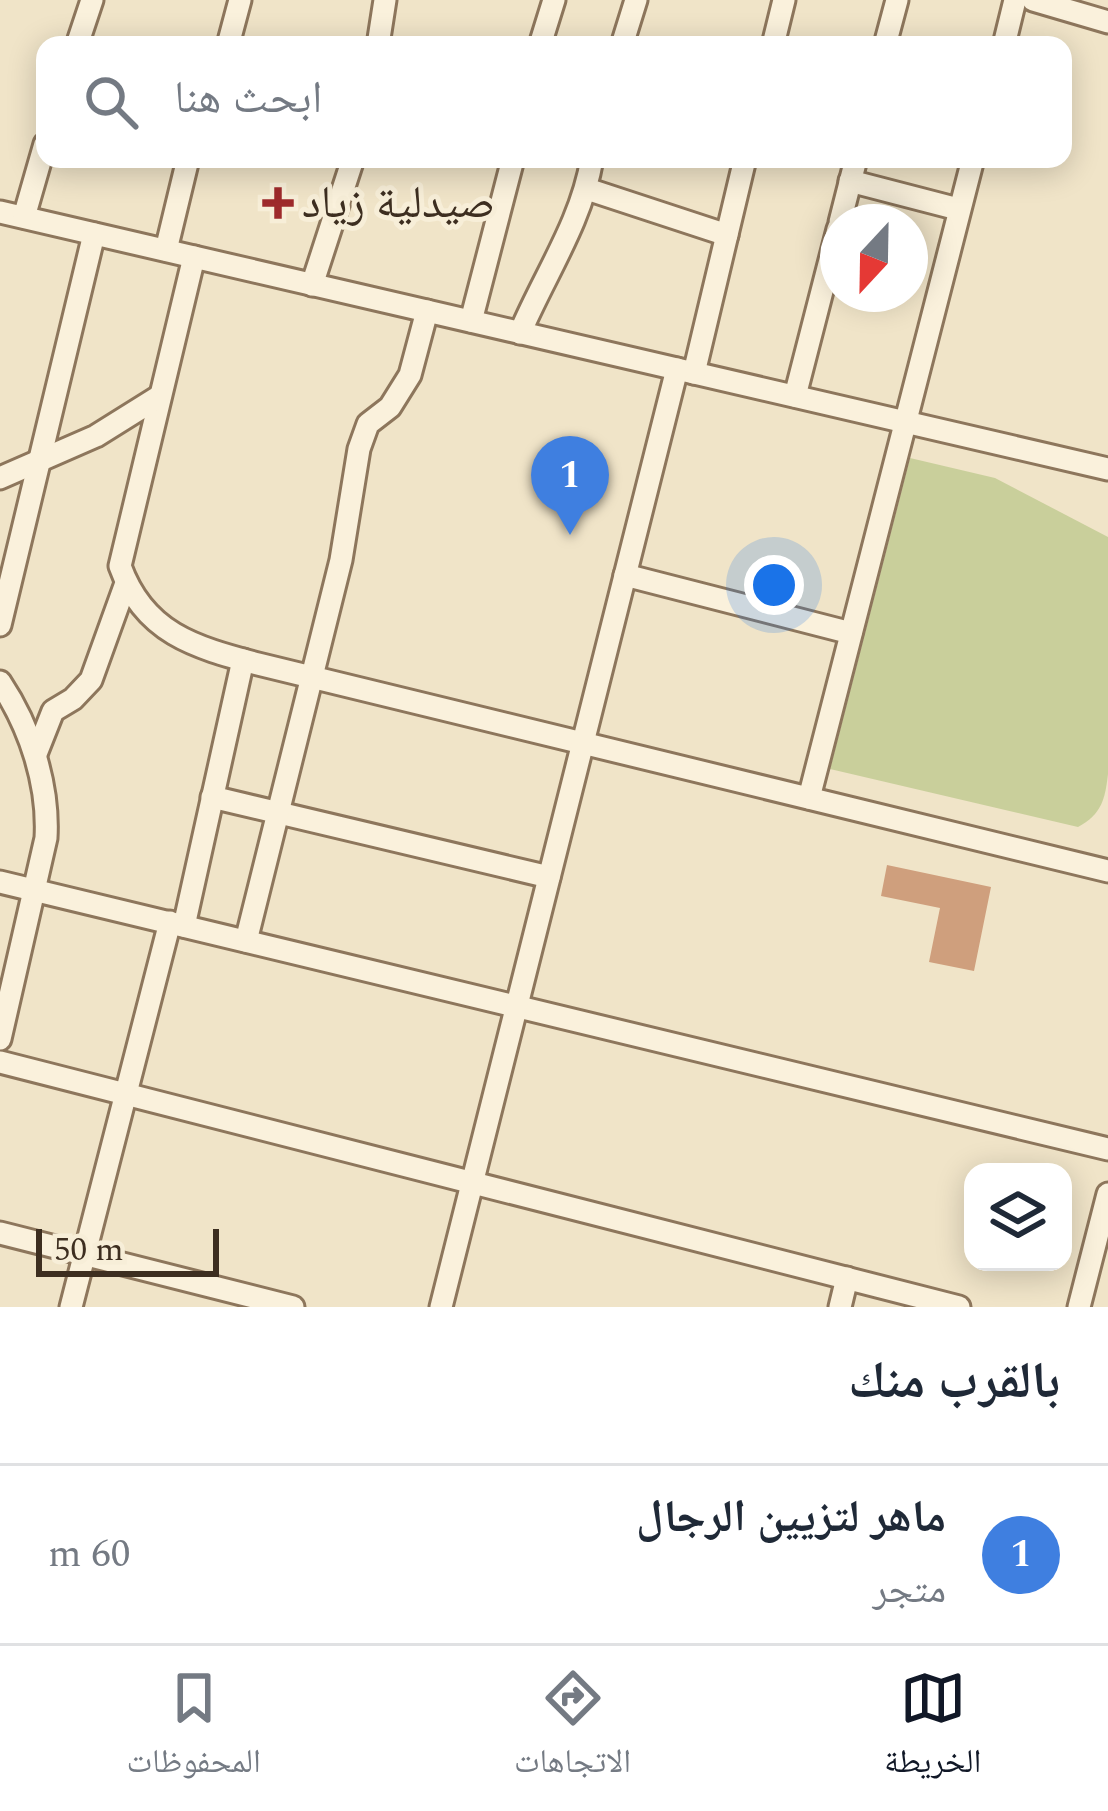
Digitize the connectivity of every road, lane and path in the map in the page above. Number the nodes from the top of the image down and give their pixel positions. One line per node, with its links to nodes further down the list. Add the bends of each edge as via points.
1 (92, 0): 11 (street)
2 (240, 0): 12 (street)
3 (385, 0): 13 (street)
4 (554, 0): 14 (street)
5 (636, 0): 15 (street)
6 (784, 0): 16 (street)
7 (897, 0): 17 (street)
8 (1015, 0): 18 (street)
9 (1033, 0): 10 (street)
10 (1108, 22)
11 (80, 36)
12 (230, 36)
13 (379, 36)
14 (543, 36)
15 (625, 36)
16 (775, 36)
17 (888, 36)
18 (1006, 36)
19 (38, 168): 31 (street)
20 (186, 168): 34 (street)
21 (350, 168): 36 (street)
22 (510, 168): 39 (street)
23 (590, 168): 27 (street)
24 (744, 168): 33 (street)
25 (970, 168): 29 (street)
26 (853, 170): 28 (street); 29 (street)
27 (587, 189): 33 (street); 40 (street)
28 (844, 204)
29 (958, 208): 44 (street)
30 (0, 212): 31 (street)
31 (23, 217): 32 (street)
32 (94, 234): 34 (street); 45 (street)
33 (727, 235): 41 (street)
34 (166, 250): 35 (street)
35 (194, 257): 36 (street); 42 (street)
36 (312, 285): 38 (street)
37 (820, 299): 43 (street)
38 (427, 311): 39 (street); 53 (street, via 410,375 368,424 359,448)
39 (471, 321): 40 (street)
40 (520, 333): 41 (street)
41 (686, 371): 43 (street); 48 (street)
42 (160, 396): 45 (street); 49 (street, via 120,566)
43 (795, 396): 44 (street)
44 (904, 422): 46 (street); 51 (street)
45 (39, 462): 47 (street); 50 (street)
46 (1108, 469)
47 (0, 478)
48 (626, 575): 51 (street); 55 (street)
49 (126, 583): 52 (street, via 144,613 182,640); 56 (street, via 91,680 53,711)
50 (0, 625)
51 (851, 633): 58 (street)
52 (242, 660): 53 (street); 57 (street)
53 (310, 676): 55 (street); 59 (street)
54 (0, 682): 56 (street)
55 (583, 743): 58 (street); 61 (street)
56 (35, 754): 63 (street, via 47,814)
57 (212, 797): 59 (street); 64 (street)
58 (809, 798): 60 (street)
59 (277, 813): 61 (street); 65 (street)
60 (1108, 871)
61 (549, 877): 66 (street)
62 (0, 882): 63 (street)
63 (33, 890): 64 (street); 67 (street)
64 (177, 924): 65 (street); 69 (street)
65 (247, 941): 66 (street)
66 (517, 1006): 70 (street); 71 (street)
67 (0, 1039)
68 (0, 1062): 69 (street)
69 (125, 1094): 71 (street); 74 (street)
70 (1108, 1149)
71 (472, 1183): 75 (street); 78 (street)
72 (1108, 1194): 81 (street)
73 (0, 1233): 74 (street)
74 (84, 1254): 76 (street); 77 (street)
75 (847, 1278): 79 (street); 80 (street)
76 (71, 1307)
77 (293, 1307)
78 (441, 1307)
79 (839, 1307)
80 (959, 1307)
81 (1078, 1307)

